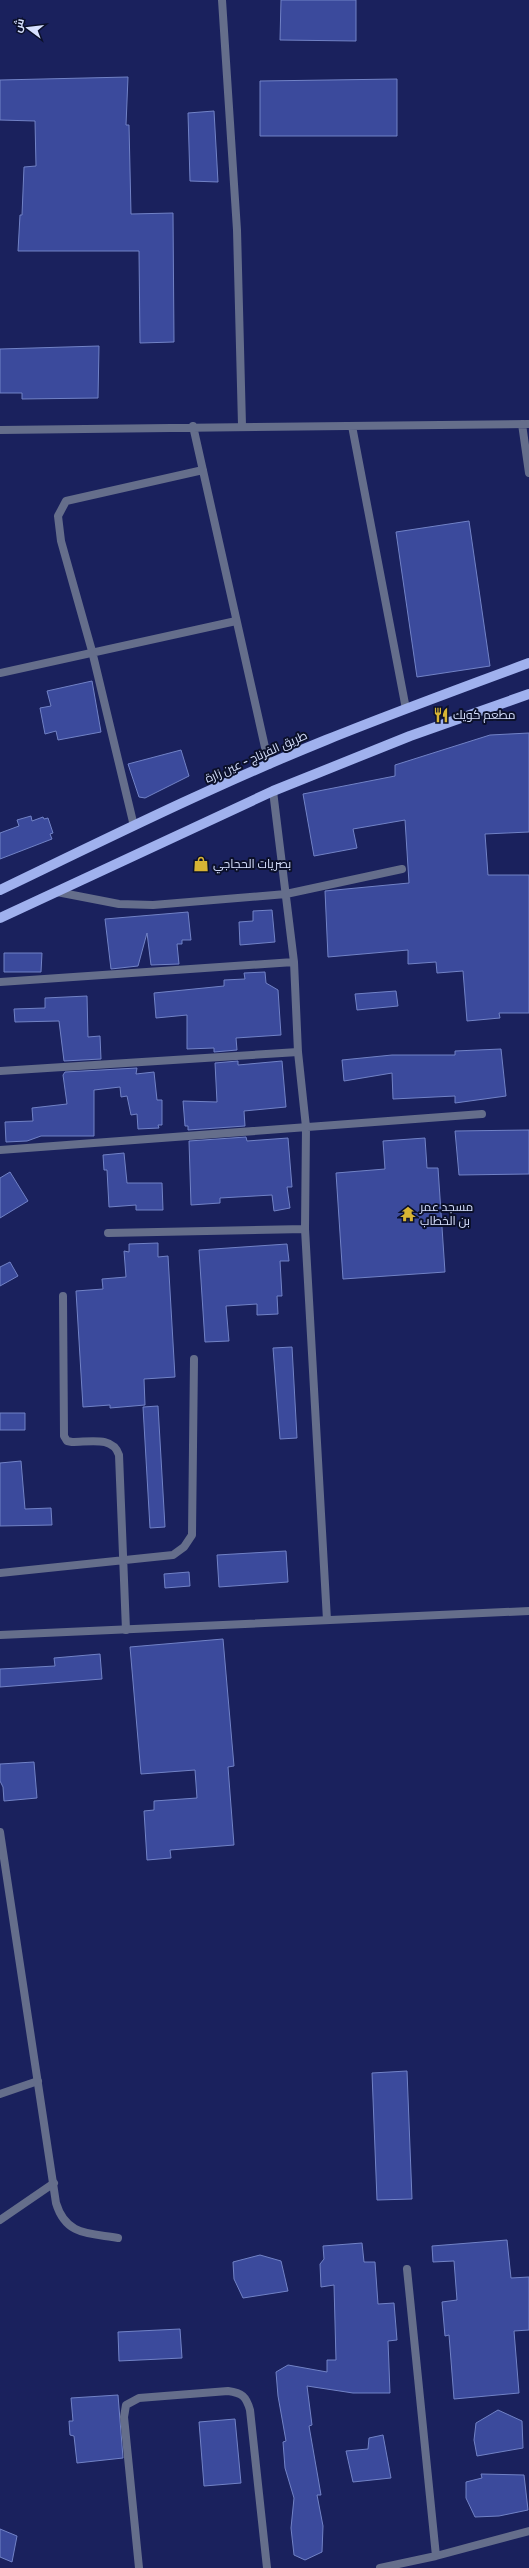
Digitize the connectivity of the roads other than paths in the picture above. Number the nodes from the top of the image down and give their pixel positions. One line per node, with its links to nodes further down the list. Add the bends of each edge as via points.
1 (222, 0): 4 (street, via 237,230)
2 (525, 424): 5 (street); 8 (street)
3 (193, 426): 4 (street); 6 (street); 7 (street)
4 (242, 426): 5 (street)
5 (352, 426): 14 (street)
6 (0, 430)
7 (203, 470): 9 (street); 10 (street, via 66,501 58,516 61,541)
8 (529, 473)
9 (236, 621): 10 (street); 15 (street)
10 (92, 651): 12 (street); 17 (street)
11 (529, 663): 14 (main road, طريق الفرناج - عين زارة)
12 (0, 673)
13 (529, 694): 16 (main road, via 410,736)
14 (406, 708): 15 (main road, طريق الفرناج - عين زارة)
15 (269, 764): 17 (main road, طريق الفرناج - عين زارة)
16 (272, 791): 20 (main road); 21 (street)
17 (134, 826): 19 (main road, طريق الفرناج - عين زارة)
18 (402, 869): 21 (street)
19 (0, 890)
20 (57, 892): 21 (street, via 126,904); 22 (main road)
21 (286, 894): 23 (street)
22 (0, 918)
23 (294, 962): 24 (street); 25 (street)
24 (0, 982)
25 (298, 1052): 26 (street); 28 (street)
26 (0, 1072)
27 (482, 1114): 28 (street)
28 (306, 1127): 29 (street); 30 (street)
29 (0, 1150)
30 (305, 1229): 31 (street); 37 (street)
31 (108, 1233)
32 (63, 1296): 34 (street, via 64,1436 67,1441 72,1442 110,1442 116,1446 119,1455)
33 (194, 1359): 34 (street, via 192,1535 184,1547 173,1555)
34 (124, 1562): 35 (street); 38 (street)
35 (0, 1573)
36 (529, 1611): 37 (street)
37 (327, 1620): 38 (street)
38 (126, 1630): 39 (street)
39 (0, 1635)
40 (0, 1832): 41 (street)
41 (38, 2081): 42 (street); 43 (street)
42 (0, 2094)
43 (54, 2183): 44 (street); 45 (street, via 59,2215 68,2225 78,2232)
44 (0, 2220)
45 (118, 2238)
46 (407, 2269): 48 (street)
47 (529, 2531): 48 (street)
48 (436, 2556): 51 (street)
49 (139, 2568): 50 (street, via 124,2417 126,2405 139,2398 228,2391 240,2392 245,2396 250,2410)
50 (266, 2568)
51 (380, 2568)

